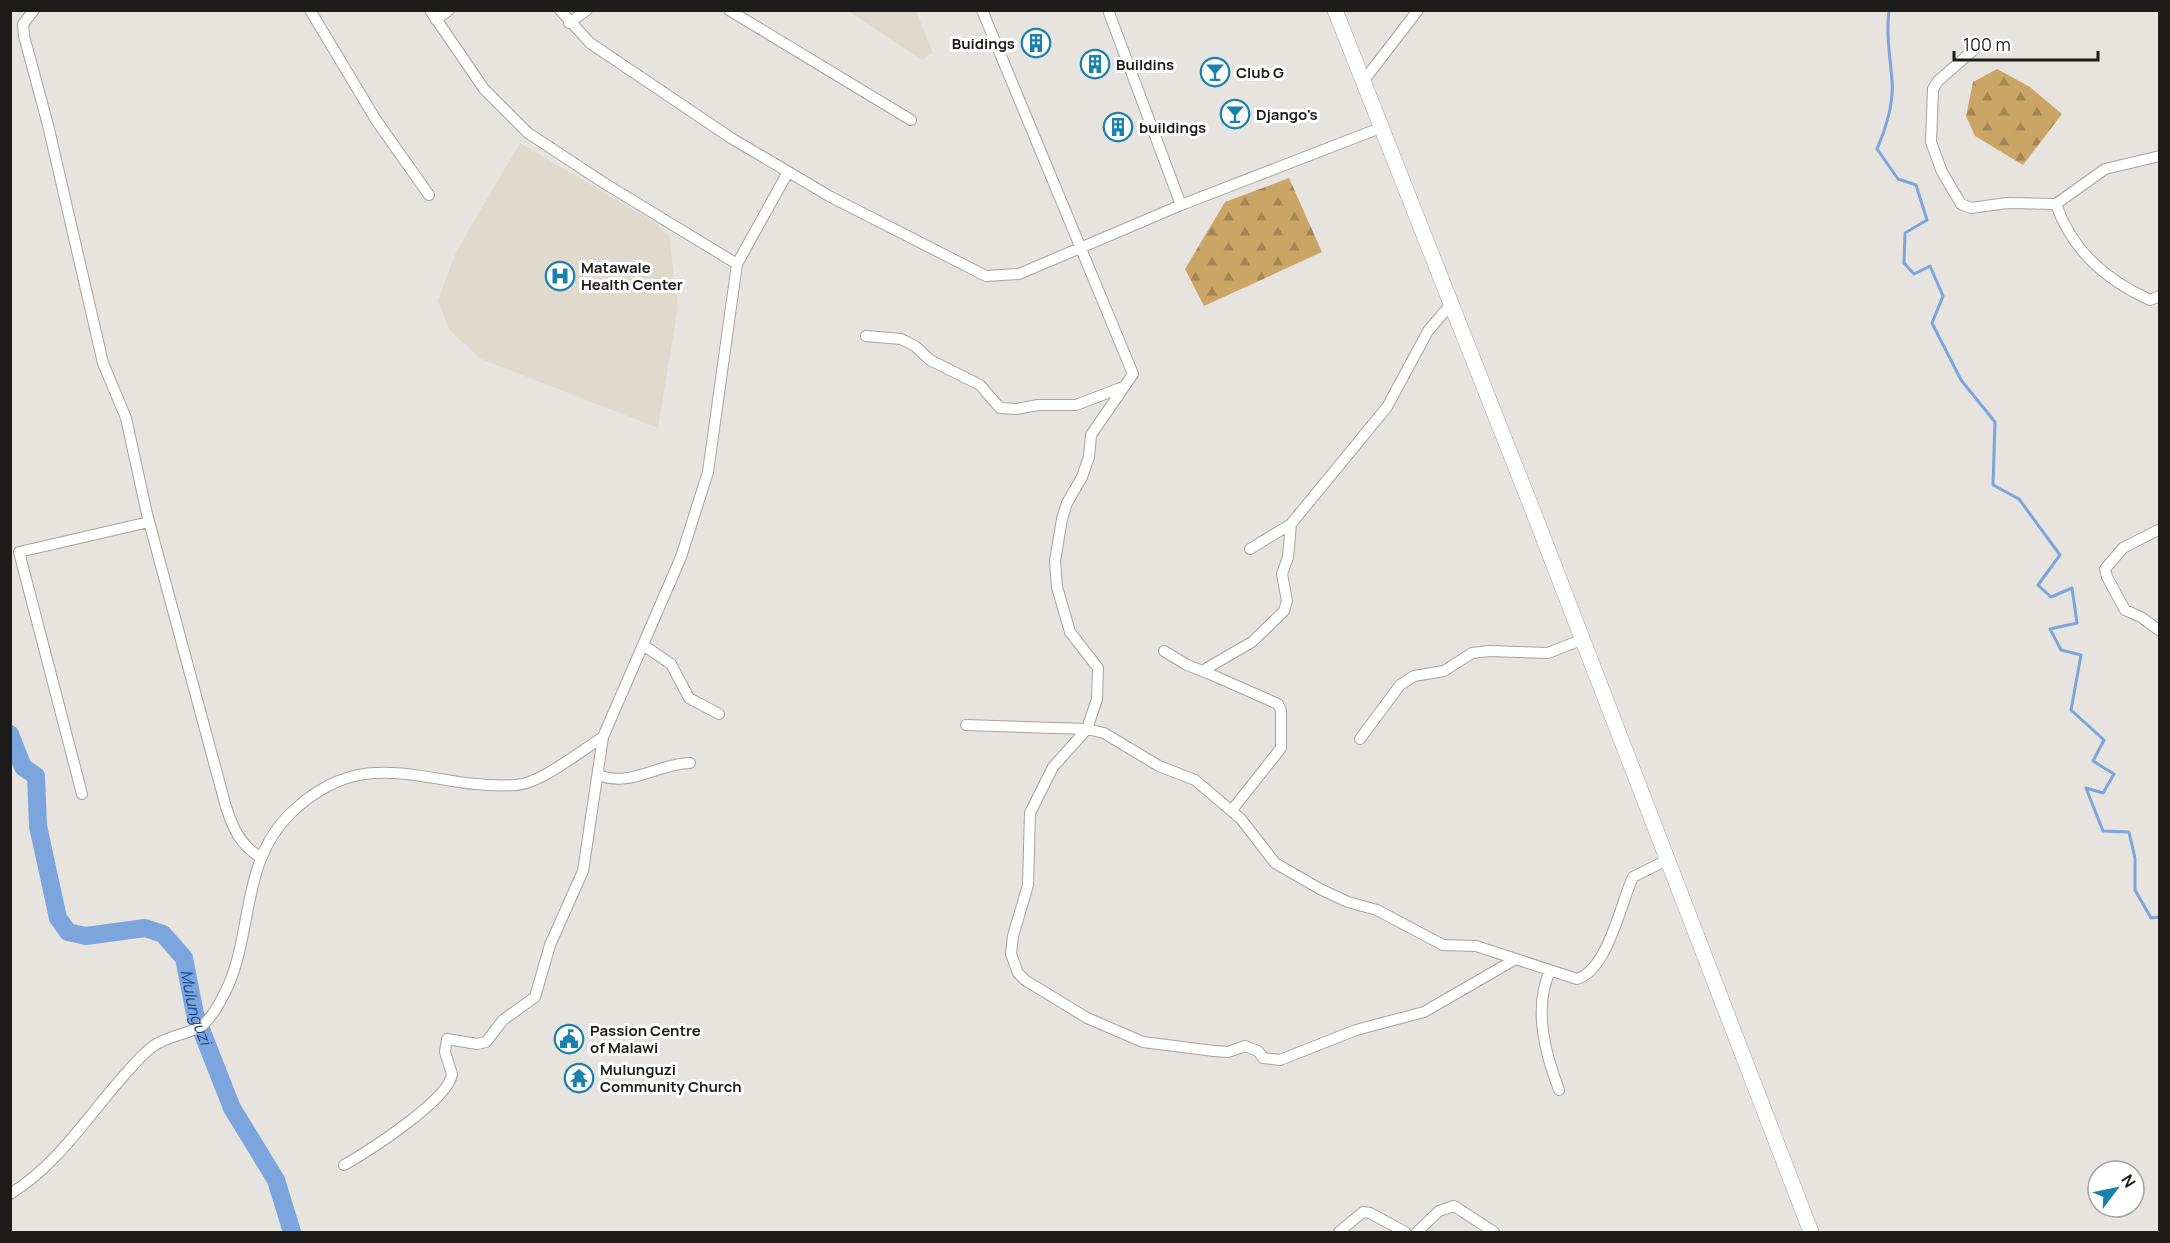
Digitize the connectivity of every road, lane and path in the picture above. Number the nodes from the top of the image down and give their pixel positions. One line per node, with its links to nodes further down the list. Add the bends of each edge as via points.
1 (34, 10): 28 (street, via 23,24 24,36 89,310 103,363 126,418)
2 (310, 10): 19 (street, via 376,120)
3 (449, 10): 11 (street)
4 (560, 10): 12 (street)
5 (587, 10): 12 (street)
6 (729, 10): 15 (street)
7 (982, 10): 22 (street)
8 (1108, 10): 21 (street)
9 (1335, 10): 14 (main road)
10 (1418, 10): 14 (street)
11 (433, 15): 23 (street, via 484,89 528,133)
12 (569, 22): 18 (street, via 590,43 650,85)
13 (1978, 46): 20 (street, via 1933,89 1930,137 1942,172 1957,200 1966,206)
14 (1362, 83): 16 (main road)
15 (911, 120)
16 (1380, 128): 21 (street); 25 (main road)
17 (2160, 156): 20 (street, via 2105,170)
18 (788, 172): 22 (street, via 986,276 1019,274); 23 (street)
19 (429, 195)
20 (2056, 204): 24 (street, via 2073,242 2107,275 2150,300)
21 (1181, 206): 22 (street)
22 (1080, 249): 27 (street, via 1132,366 1133,375)
23 (737, 264): 34 (street, via 708,472 681,557)
24 (2160, 296)
25 (1451, 304): 29 (street, via 1428,331 1387,407); 33 (main road)
26 (866, 336): 27 (street, via 901,339 915,346 930,360 980,385 1000,408 1076,405)
27 (1126, 385): 39 (street, via 1091,435 1089,457 1062,519 1055,561 1057,587 1070,632 1098,668 1097,699)
28 (149, 522): 44 (street, via 20,552); 46 (street, via 226,807 235,833)
29 (1291, 524): 31 (street); 36 (street, via 1282,574 1287,601 1284,610 1252,642 1209,665)
30 (2160, 530): 32 (street, via 2123,548 2105,569 2125,610)
31 (1250, 549)
32 (2160, 631)
33 (1581, 640): 41 (street, via 1548,653 1472,653 1444,670 1414,675 1400,685); 47 (main road)
34 (643, 645): 37 (street, via 672,664 689,698); 40 (street)
35 (1164, 651): 36 (street)
36 (1210, 674): 45 (street, via 1278,704 1281,711 1281,748)
37 (719, 714)
38 (966, 725): 39 (street)
39 (1087, 729): 45 (street, via 1104,732 1159,766 1195,780); 48 (street, via 1053,767 1030,813 1028,885 1011,954 1025,980 1087,1018 1143,1042 1214,1052 1245,1046 1258,1051 1263,1058 1280,1060 1342,1034 1424,1012)
40 (603, 737): 43 (street); 46 (street, via 542,775 517,785 463,782 400,771 339,780 292,812)
41 (1360, 739)
42 (690, 763): 43 (street, via 622,780)
43 (599, 776): 51 (street, via 583,871 550,945 535,997 503,1020 486,1042 447,1039 445,1052 452,1074 446,1087 405,1125)
44 (82, 794)
45 (1232, 810): 48 (street, via 1275,863 1320,889 1388,915 1443,945 1476,946)
46 (260, 857): 52 (street, via 229,984 213,1011 200,1027 152,1047 50,1163)
47 (1667, 860): 49 (street, via 1633,876 1617,925 1584,976 1577,979); 53 (main road)
48 (1514, 960): 49 (street)
49 (1550, 971): 50 (street, via 1540,996 1546,1050)
50 (1558, 1090)
51 (344, 1165)
52 (10, 1194)
53 (1810, 1232)
54 (1339, 1233): 55 (street, via 1363,1212)
55 (1405, 1233)
56 (1417, 1233): 57 (street, via 1439,1211 1454,1206)
57 (1494, 1233)

